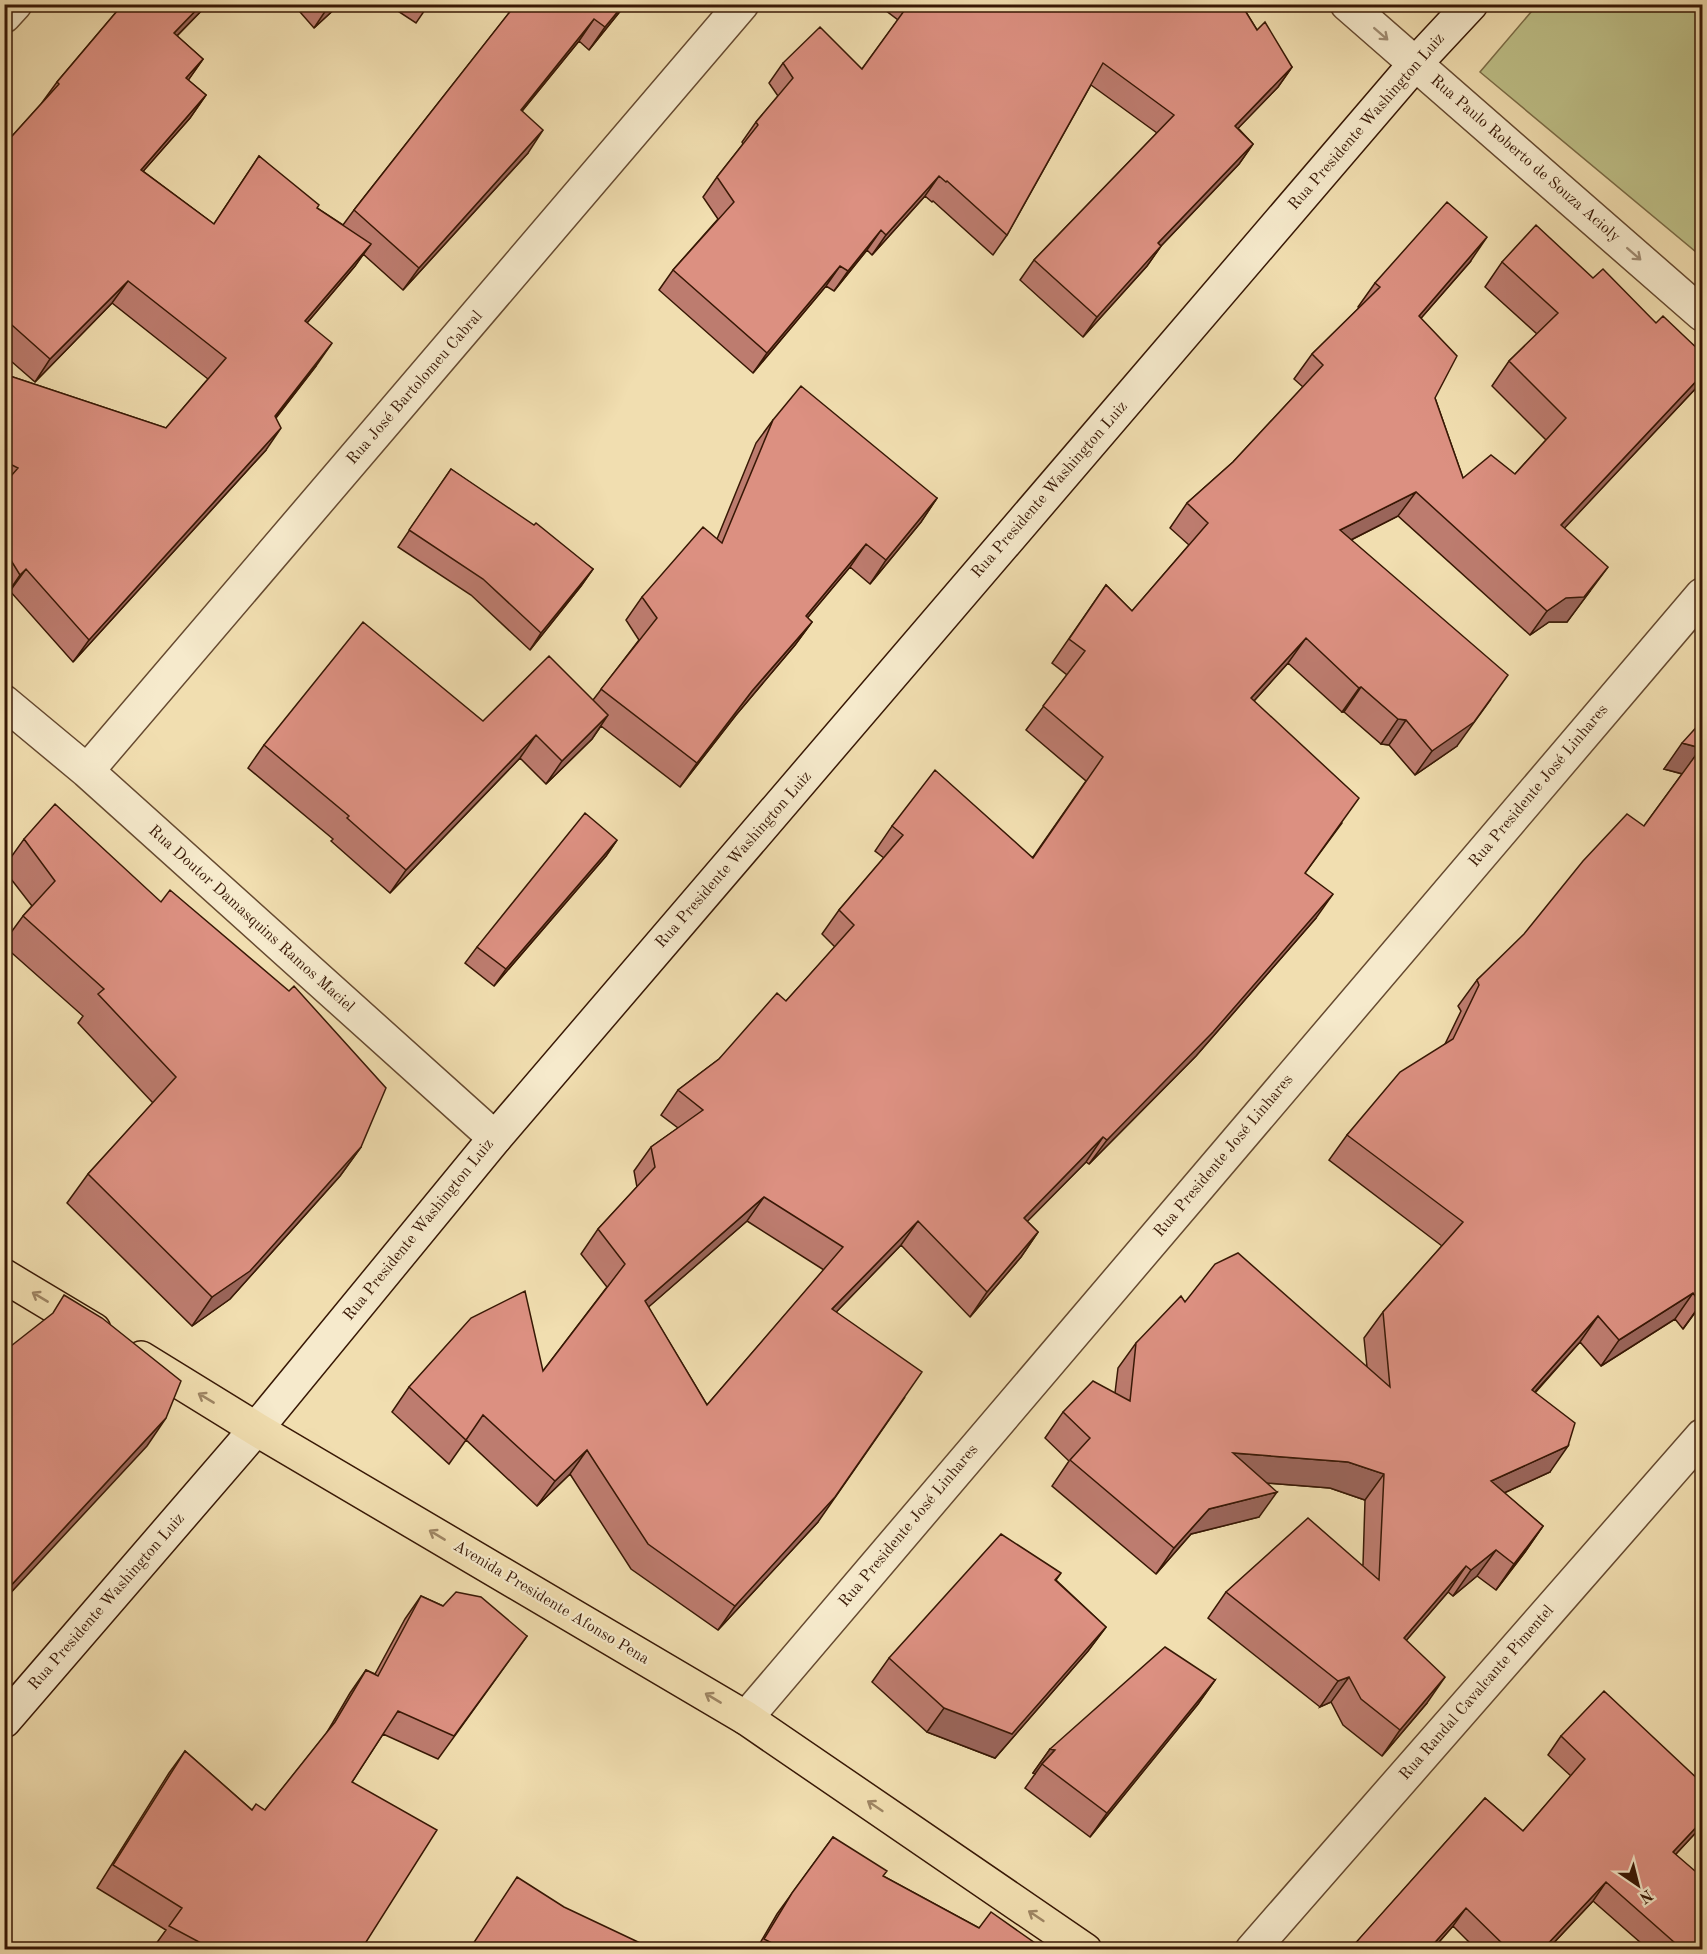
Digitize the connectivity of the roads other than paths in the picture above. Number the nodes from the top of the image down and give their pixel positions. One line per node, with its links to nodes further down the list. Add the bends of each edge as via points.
1 (15, 4): 5 (street)
2 (742, 4): 10 (street, Rua José Bartolomeu Cabral)
3 (1347, 4): 6 (street, Rua Paulo Roberto de Souza Acioly, one-way to 6)
4 (1471, 4): 6 (street, Rua Presidente Washington Luiz)
5 (4, 16)
6 (1415, 64): 7 (street, Rua Paulo Roberto de Souza Acioly, one-way to 7); 11 (street, Rua Presidente Washington Luiz)
7 (1702, 314)
8 (1702, 595): 15 (street, Rua Presidente José Linhares)
9 (4, 702): 10 (street, Rua Doutor Damasquins Ramos Maciel)
10 (87, 771): 11 (street, Rua Doutor Damasquins Ramos Maciel)
11 (495, 1138): 13 (street, Rua Presidente Washington Luiz)
12 (4, 1276): 13 (main road, Avenida Presidente Afonso Pena, one-way to 12)
13 (256, 1429): 15 (main road, Avenida Presidente Afonso Pena, one-way to 13); 16 (street, Rua Presidente Washington Luiz)
14 (1702, 1436): 18 (street, Rua Randal Cavalcante Pimentel)
15 (746, 1718): 17 (main road, Avenida Presidente Afonso Pena, one-way to 15)
16 (4, 1721)
17 (1085, 1950)
18 (1252, 1950)

